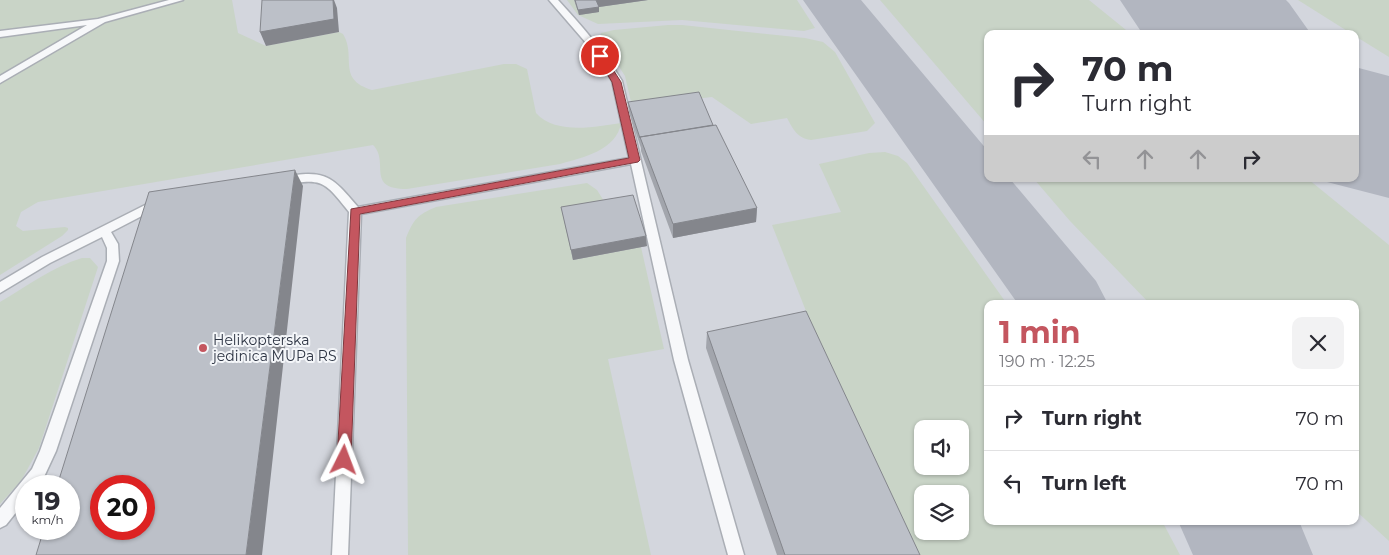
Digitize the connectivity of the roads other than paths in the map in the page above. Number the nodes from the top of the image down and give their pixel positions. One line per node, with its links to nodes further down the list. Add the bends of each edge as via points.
1 (179, 0): 3 (lane)
2 (554, 0): 6 (lane, via 580,29 617,82)
3 (102, 20): 4 (lane); 5 (lane)
4 (0, 34)
5 (0, 80)
6 (635, 160): 9 (lane); 16 (lane, via 681,360)
7 (274, 182): 9 (lane, via 313,176 323,178)
8 (167, 200): 10 (lane)
9 (355, 211): 15 (lane)
10 (103, 230): 11 (lane); 12 (lane, via 112,241 112,260)
11 (0, 288)
12 (37, 475)
13 (15, 502): 14 (lane)
14 (0, 520)
15 (340, 555)
16 (736, 555)

